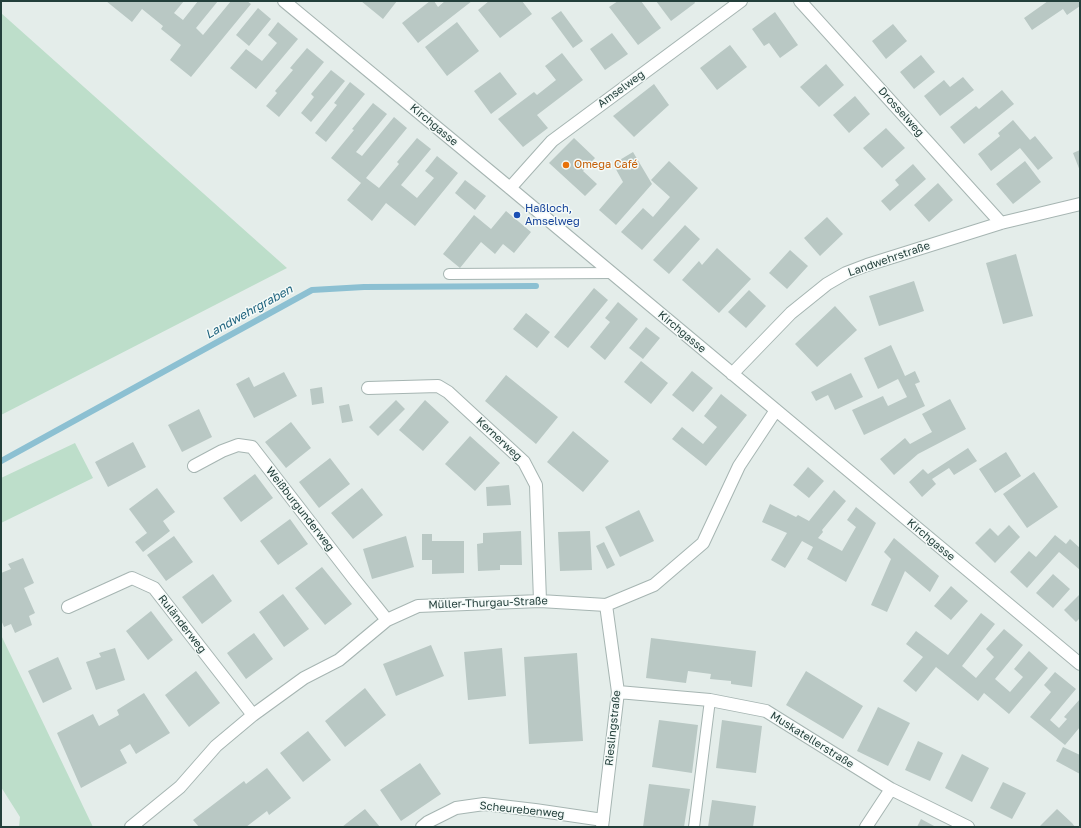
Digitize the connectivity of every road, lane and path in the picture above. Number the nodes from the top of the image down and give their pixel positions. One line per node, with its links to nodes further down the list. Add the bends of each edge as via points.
1 (284, 1): 4 (street, Kirchgasse)
2 (739, 1): 4 (street, Amselweg, via 552,140)
3 (800, 1): 6 (street, Drosselweg)
4 (510, 188): 7 (street, Kirchgasse)
5 (1080, 204): 6 (street, Landwehrstraße)
6 (1001, 223): 9 (street, Landwehrstraße, via 867,264 846,273 827,284 791,313)
7 (612, 272): 8 (lane); 9 (street, Kirchgasse)
8 (449, 274)
9 (732, 374): 11 (street, Kirchgasse)
10 (368, 388): 13 (street, Kernerweg, via 438,386 448,392 524,462 536,485)
11 (776, 410): 14 (street, Müller-Thurgau-Straße, via 740,466 703,543 654,585); 17 (street, Kirchgasse)
12 (194, 466): 16 (street, Weißburgunderweg, via 238,445 252,447)
13 (540, 600): 14 (street, Müller-Thurgau-Straße); 16 (street, Müller-Thurgau-Straße, via 418,606)
14 (606, 605): 18 (street, Rieslingstraße)
15 (68, 607): 20 (street, Ruländerweg, via 132,578 154,588)
16 (387, 620): 20 (street, Müller-Thurgau-Straße, via 339,660 304,678)
17 (1080, 664)
18 (618, 692): 19 (street, Muskatellerstraße); 22 (street, Rieslingstraße)
19 (710, 700): 21 (street, Muskatellerstraße, via 766,710); 25 (lane)
20 (253, 715): 23 (street, Müller-Thurgau-Straße, via 216,746 180,787)
21 (891, 789): 26 (street); 27 (street, Muskatellerstraße)
22 (602, 824): 24 (street, Scheurebenweg, via 534,810 484,804 456,808)
23 (131, 827)
24 (422, 827)
25 (694, 827)
26 (866, 827)
27 (968, 827)

